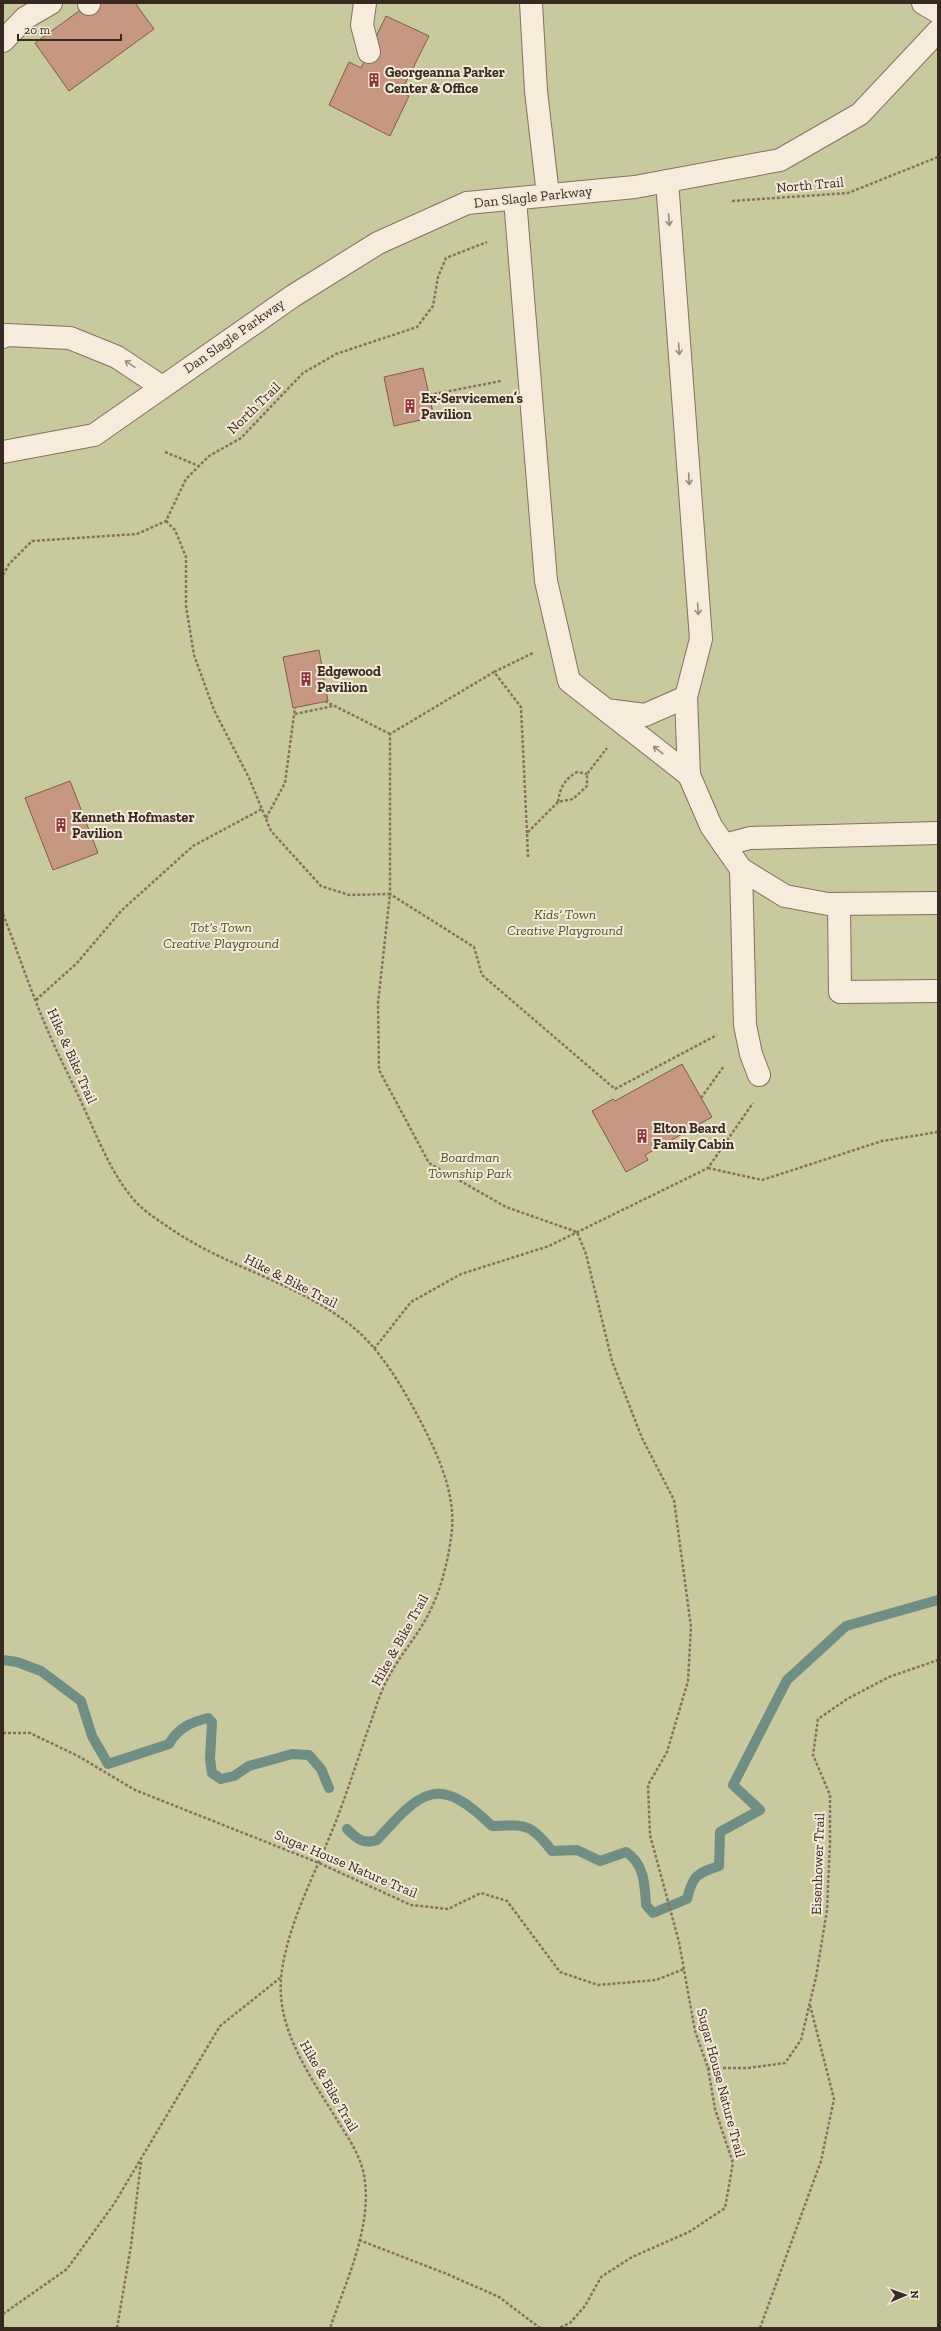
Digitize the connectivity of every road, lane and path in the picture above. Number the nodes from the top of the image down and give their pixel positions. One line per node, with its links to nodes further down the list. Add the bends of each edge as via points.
1 (51, 3): 7 (street, via 25,18)
2 (364, 3): 8 (street, via 362,25)
3 (531, 3): 11 (street, via 536,91)
4 (923, 3): 5 (street)
5 (938, 12)
6 (938, 31): 10 (street, Dan Slagle Parkway, via 860,114 780,160)
7 (3, 41)
8 (369, 52)
9 (938, 157): 13 (path, North Trail, via 848,193)
10 (667, 181): 11 (street, Dan Slagle Parkway, via 635,187); 26 (street, one-way to 26, via 701,639)
11 (548, 195): 12 (street, Dan Slagle Parkway)
12 (515, 199): 16 (street); 17 (street, Dan Slagle Parkway, via 466,203 378,243 293,296)
13 (726, 201)
14 (487, 242): 21 (path, North Trail, via 446,258 438,277 432,306 417,327 336,354 303,373 241,438 209,456)
15 (3, 337): 17 (street, one-way to 15, via 117,357 70,338 7,335)
16 (530, 377): 18 (path); 24 (street, via 546,581)
17 (162, 387): 19 (street, Dan Slagle Parkway, via 94,435)
18 (429, 395)
19 (3, 452)
20 (164, 452): 21 (path)
21 (199, 466): 22 (path, North Trail, via 186,479)
22 (166, 521): 23 (path, via 137,534 32,541 9,564); 37 (path, via 175,530 186,557 186,606 194,654 214,710)
23 (3, 574)
24 (560, 640): 25 (path); 30 (street, via 569,681)
25 (494, 672): 33 (path); 39 (path, via 521,707)
26 (686, 697): 30 (street, via 645,715); 35 (street)
27 (325, 701): 28 (path)
28 (334, 706): 31 (path); 33 (path)
29 (295, 707): 31 (path)
30 (606, 710): 32 (street)
31 (294, 714): 38 (path, via 285,783)
32 (626, 724): 34 (path); 35 (street, one-way to 32)
33 (390, 734): 44 (path)
34 (587, 774): 36 (path, via 587,786 573,799); 36 (path, via 577,772 567,778 560,790)
35 (689, 774): 41 (street, via 711,826)
36 (558, 802): 39 (path)
37 (262, 809): 38 (path); 49 (path, via 192,846 122,910 78,962)
38 (266, 819): 44 (path, via 271,831 321,886 349,895)
39 (527, 833): 42 (path)
40 (938, 833): 41 (street, via 750,838)
41 (724, 845): 43 (street)
42 (528, 857)
43 (741, 869): 46 (street, via 785,896); 50 (street)
44 (390, 894): 50 (path, via 474,947 482,975 616,1089 724,1031); 54 (path, via 378,1003 379,1070 429,1163 506,1208)
45 (938, 903): 46 (street)
46 (839, 904): 48 (street, via 840,992)
47 (3, 914): 49 (path, Hike & Bike Trail)
48 (938, 991)
49 (36, 1000): 55 (path, Hike & Bike Trail, via 50,1036 110,1163 136,1202 151,1216 183,1237 328,1309 348,1322)
50 (745, 1025): 51 (street, via 751,1054)
51 (759, 1075): 53 (path, via 754,1101)
52 (938, 1132): 53 (path, via 882,1141 762,1180)
53 (708, 1168): 54 (path)
54 (577, 1232): 55 (path, via 549,1246 461,1274 411,1302); 59 (path, Sugar House Nature Trail, via 586,1254 612,1361 642,1438 674,1500 683,1560 691,1627 688,1681 667,1752 648,1785 650,1835 680,1942)
55 (374, 1349): 58 (path, Hike & Bike Trail, via 392,1371 432,1442 451,1502 452,1525 439,1591 428,1616 384,1685)
56 (938, 1660): 61 (path, Eisenhower Trail, via 888,1677 818,1719 813,1755 830,1796 830,1842 827,1910)
57 (3, 1733): 58 (path, Sugar House Nature Trail, via 30,1733 78,1756 135,1790)
58 (319, 1862): 59 (path, Sugar House Nature Trail, via 411,1905 448,1909 481,1893 507,1901 560,1972 598,1985 656,1980); 60 (path, Hike & Bike Trail, via 290,1935)
59 (684, 1969): 62 (path, Sugar House Nature Trail, via 695,2031)
60 (280, 1977): 63 (path, via 220,2026); 64 (path, Hike & Bike Trail, via 285,2017 298,2055 359,2156 365,2194)
61 (810, 2003): 62 (path, Eisenhower Trail, via 802,2040 785,2063 748,2068); 70 (path, via 834,2099 821,2162)
62 (708, 2068): 69 (path, Sugar House Nature Trail, via 716,2109 733,2163 725,2208 689,2232 632,2258 601,2277 585,2306 570,2323)
63 (141, 2159): 65 (path, via 114,2204 67,2269); 66 (path, via 131,2246)
64 (359, 2240): 67 (path, Hike & Bike Trail); 68 (path, via 499,2297)
65 (3, 2314)
66 (116, 2328)
67 (330, 2328)
68 (540, 2328)
69 (558, 2328)
70 (760, 2328)

